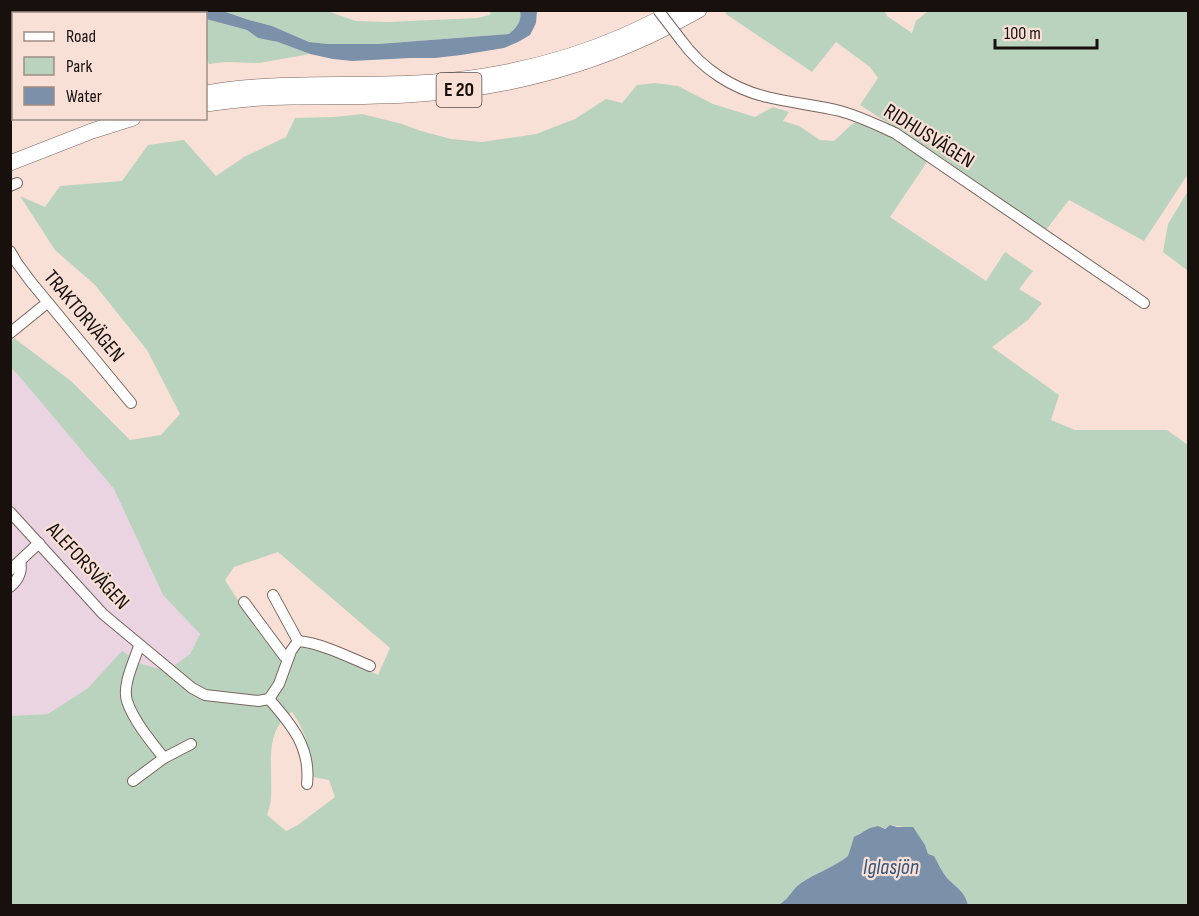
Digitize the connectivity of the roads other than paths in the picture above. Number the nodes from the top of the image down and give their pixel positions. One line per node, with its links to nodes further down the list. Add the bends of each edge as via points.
1 (658, 10): 12 (street, RIDHUSVÄGEN, bridge, via 701,63 717,76 767,97 840,111 895,133)
2 (676, 10): 4 (highway, E 20, via 621,37 561,58 493,74 435,82 242,88)
3 (699, 10): 5 (highway, E 20, via 615,51 566,68 492,85 413,95 242,99)
4 (207, 93)
5 (207, 104)
6 (94, 120): 8 (highway)
7 (127, 120): 9 (highway)
8 (10, 152)
9 (10, 164)
10 (10, 251): 11 (street, TRAKTORVÄGEN)
11 (47, 303): 13 (street); 14 (street, TRAKTORVÄGEN)
12 (1144, 303)
13 (10, 333)
14 (132, 403)
15 (10, 512): 16 (street, ALEFORSVÄGEN)
16 (39, 543): 17 (street); 23 (street, ALEFORSVÄGEN, via 103,614)
17 (20, 561): 18 (street); 19 (street, via 21,573)
18 (10, 570)
19 (10, 587)
20 (273, 595): 22 (street)
21 (244, 602): 24 (street)
22 (298, 641): 24 (street); 25 (street)
23 (139, 646): 26 (street, ALEFORSVÄGEN, via 205,695); 28 (street, via 127,685 127,700 141,728)
24 (288, 659): 26 (street)
25 (370, 666)
26 (269, 699): 30 (street, via 301,740)
27 (191, 744): 28 (street)
28 (164, 758): 29 (street)
29 (133, 781)
30 (307, 784)

